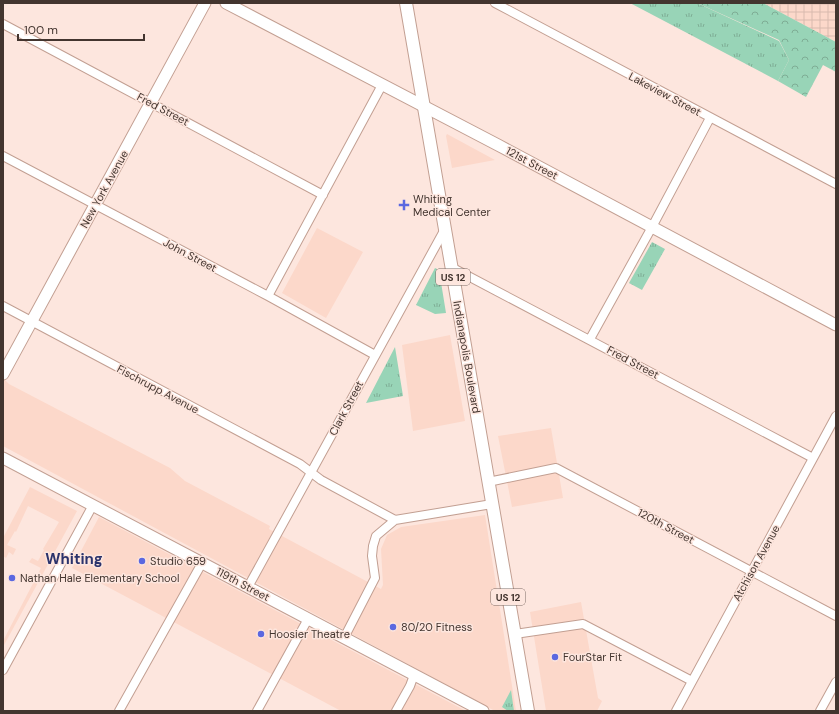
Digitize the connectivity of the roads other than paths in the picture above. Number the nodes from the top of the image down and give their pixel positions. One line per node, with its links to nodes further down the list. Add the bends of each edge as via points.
1 (206, 3): 7 (street, New York Avenue)
2 (226, 3): 6 (street, 121st Street)
3 (406, 3): 8 (main road, Indianapolis Boulevard / US 12)
4 (495, 3): 9 (street, Lakeview Street)
5 (3, 24): 7 (street, Fred Street)
6 (382, 85): 8 (street, 121st Street); 12 (street)
7 (152, 102): 12 (street, Fred Street); 13 (street, New York Avenue)
8 (423, 106): 14 (street, 121st Street); 15 (main road, Indianapolis Boulevard / US 12)
9 (710, 118): 11 (street, Lakeview Street); 14 (street)
10 (3, 156): 13 (street, John Street)
11 (836, 184)
12 (323, 195): 17 (street)
13 (96, 205): 17 (street, John Street); 19 (street, New York Avenue)
14 (652, 227): 20 (street, 121st Street); 21 (street)
15 (445, 229): 16 (main road, Indianapolis Boulevard / US 12); 22 (street, Clark Street)
16 (451, 267): 21 (street, Fred Street); 28 (main road, Indianapolis Boulevard / US 12)
17 (268, 296): 22 (street, John Street)
18 (3, 306): 19 (street, Fischrupp Avenue)
19 (32, 322): 23 (street, New York Avenue); 27 (street, Fischrupp Avenue)
20 (836, 325)
21 (590, 339): 26 (street, Fred Street)
22 (375, 355): 27 (street, Clark Street)
23 (3, 374)
24 (836, 416): 26 (street, Atchison Avenue)
25 (3, 458): 30 (street, 119th Street)
26 (814, 458): 33 (street, Atchison Avenue)
27 (312, 472): 31 (street, Fischrupp Avenue, via 321,480); 34 (street, Clark Street)
28 (488, 482): 29 (main road, Indianapolis Boulevard / US 12); 33 (street, 120th Street, via 556,468)
29 (492, 504): 31 (street); 37 (main road, Indianapolis Boulevard / US 12)
30 (93, 506): 32 (street, 119th Street); 39 (street)
31 (395, 520): 38 (street, via 376,536 372,551 375,578)
32 (202, 563): 34 (street, 119th Street); 43 (street)
33 (752, 571): 35 (street, 120th Street); 41 (street, Atchison Avenue)
34 (248, 587): 36 (street, 119th Street)
35 (836, 616)
36 (308, 619): 38 (street, 119th Street); 44 (street)
37 (515, 634): 41 (street, via 583,624); 47 (main road, Indianapolis Boulevard / US 12)
38 (344, 638): 40 (street, 119th Street)
39 (3, 670)
40 (414, 675): 45 (street); 46 (street, 119th Street)
41 (692, 681): 48 (street, Atchison Avenue)
42 (836, 682): 49 (street)
43 (119, 711)
44 (257, 711)
45 (396, 711)
46 (483, 711)
47 (528, 711)
48 (676, 711)
49 (820, 711)

